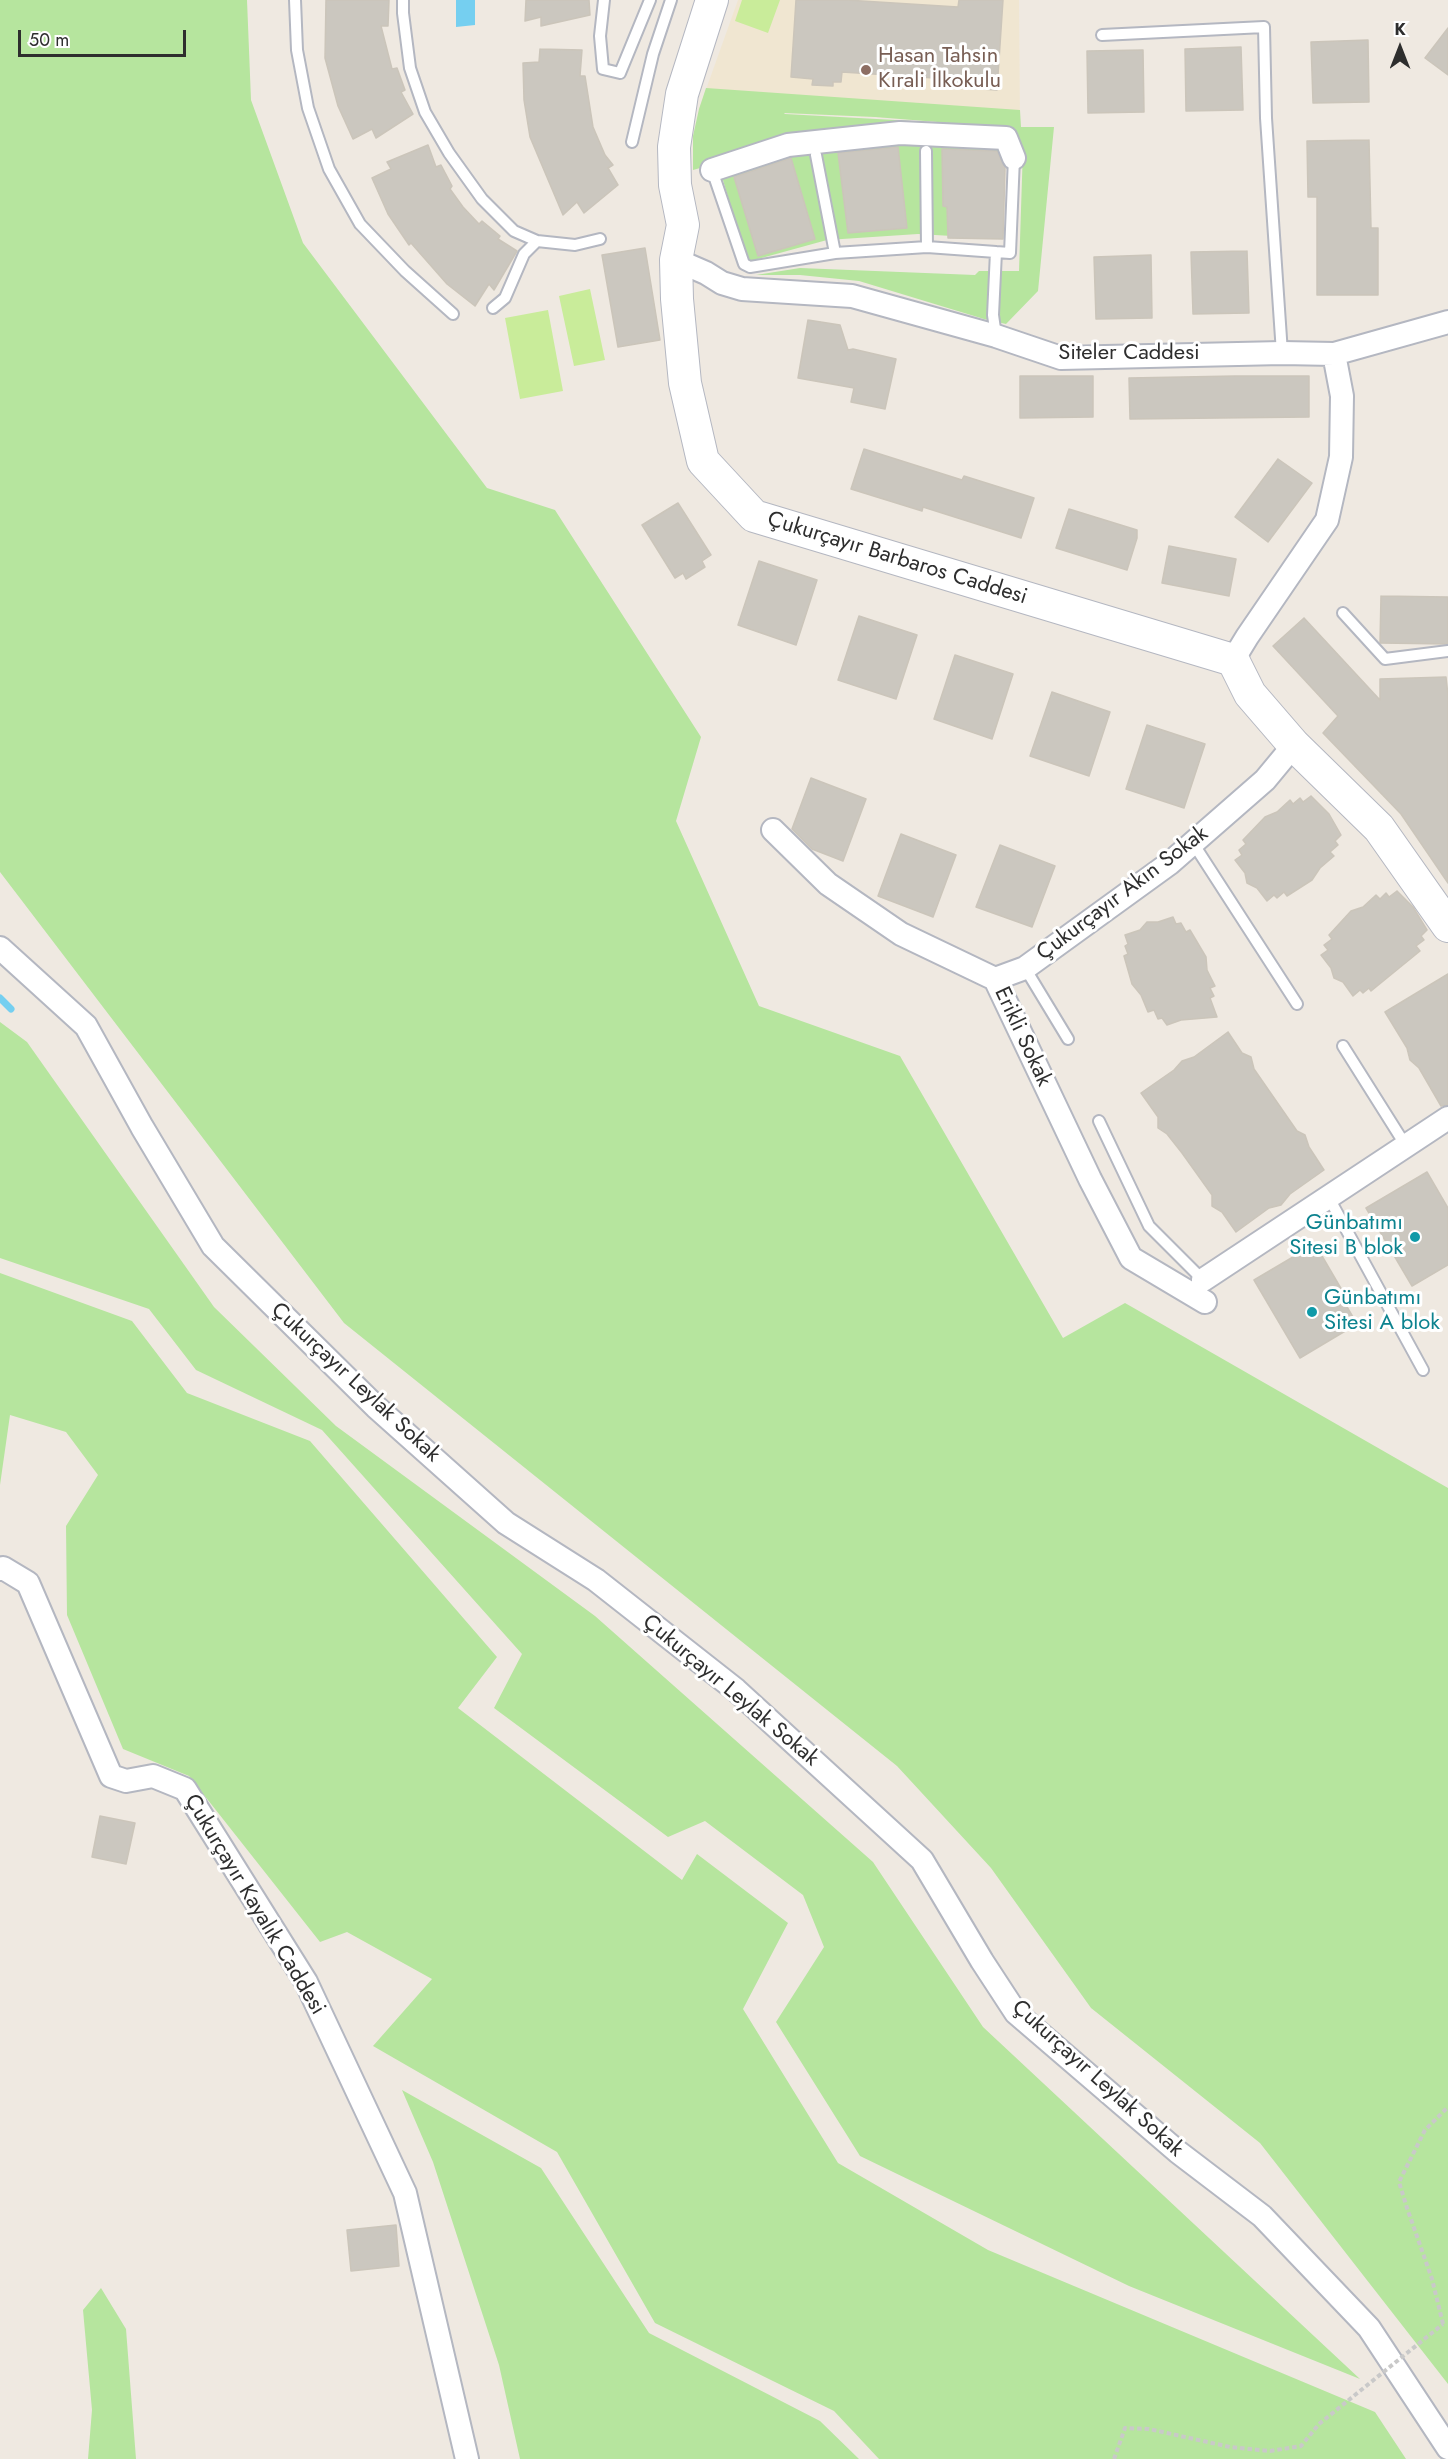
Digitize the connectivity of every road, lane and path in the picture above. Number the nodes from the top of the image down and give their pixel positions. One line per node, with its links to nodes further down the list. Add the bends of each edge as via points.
1 (295, 0): 20 (lane, via 297,50 308,108 329,169 360,224 405,272)
2 (403, 0): 14 (lane, via 410,68 425,112 482,199 514,231)
3 (604, 0): 4 (lane, via 600,36 603,69 620,73)
4 (650, 0)
5 (671, 0): 8 (lane)
6 (712, 0): 18 (street, Çukurçayır Barbaros Caddesi, via 682,94 674,147 675,185 683,225)
7 (1102, 35): 23 (lane, via 1264,27 1266,118)
8 (632, 142)
9 (926, 151): 15 (lane)
10 (816, 155): 16 (lane)
11 (1014, 158): 12 (street, via 1006,138 900,133 788,145); 17 (lane, via 1010,253)
12 (712, 170): 16 (lane, via 744,264 750,267)
13 (600, 239): 14 (lane, via 575,245)
14 (537, 241): 19 (lane, via 524,254 505,298)
15 (927, 247): 16 (lane); 17 (lane)
16 (835, 252)
17 (996, 252): 22 (lane)
18 (676, 260): 22 (street, Siteler Caddesi, via 742,289 852,296); 27 (street, Çukurçayır Barbaros Caddesi, via 685,383 703,461 754,516)
19 (492, 308)
20 (453, 314)
21 (1448, 322): 24 (street, Siteler Caddesi)
22 (996, 336): 23 (street, Siteler Caddesi, via 1061,358)
23 (1282, 353): 24 (street, Siteler Caddesi)
24 (1334, 354): 27 (street, via 1342,396 1341,457 1327,520)
25 (1343, 613): 26 (lane, via 1385,659)
26 (1448, 651)
27 (1233, 660): 28 (street, via 1250,694)
28 (1294, 746): 30 (street, Çukurçayır Akın Sokak, via 1265,780); 31 (street, via 1379,828)
29 (773, 830): 34 (street, Erikli Sokak, via 828,884 901,934)
30 (1193, 843): 33 (street, Çukurçayır Akın Sokak); 35 (lane)
31 (1448, 926)
32 (0, 948): 46 (street, Çukurçayır Leylak Sokak, via 86,1026 213,1246 376,1407 506,1523 596,1580 736,1690 922,1860 1016,2013 1178,2152 1262,2216 1369,2328)
33 (1025, 968): 34 (street, Çukurçayır Akın Sokak); 36 (lane)
34 (995, 979): 42 (street, Erikli Sokak, via 1131,1258)
35 (1298, 1004)
36 (1068, 1039)
37 (1343, 1046): 40 (lane)
38 (1448, 1118): 40 (street)
39 (1099, 1121): 42 (lane, via 1149,1226)
40 (1406, 1146): 41 (street)
41 (1329, 1198): 42 (street); 43 (lane)
42 (1204, 1291)
43 (1423, 1370)
44 (0, 1569): 47 (street, Çukurçayır Kayalık Caddesi, via 28,1583 111,1776 126,1781 153,1776 185,1789 306,1982 405,2193)
45 (1448, 2107): 48 (path, bridge, via 1425,2130 1400,2182 1443,2325 1319,2424 1301,2446 1270,2451 1230,2447 1149,2429 1125,2428)
46 (1448, 2448)
47 (467, 2459)
48 (1114, 2459)

